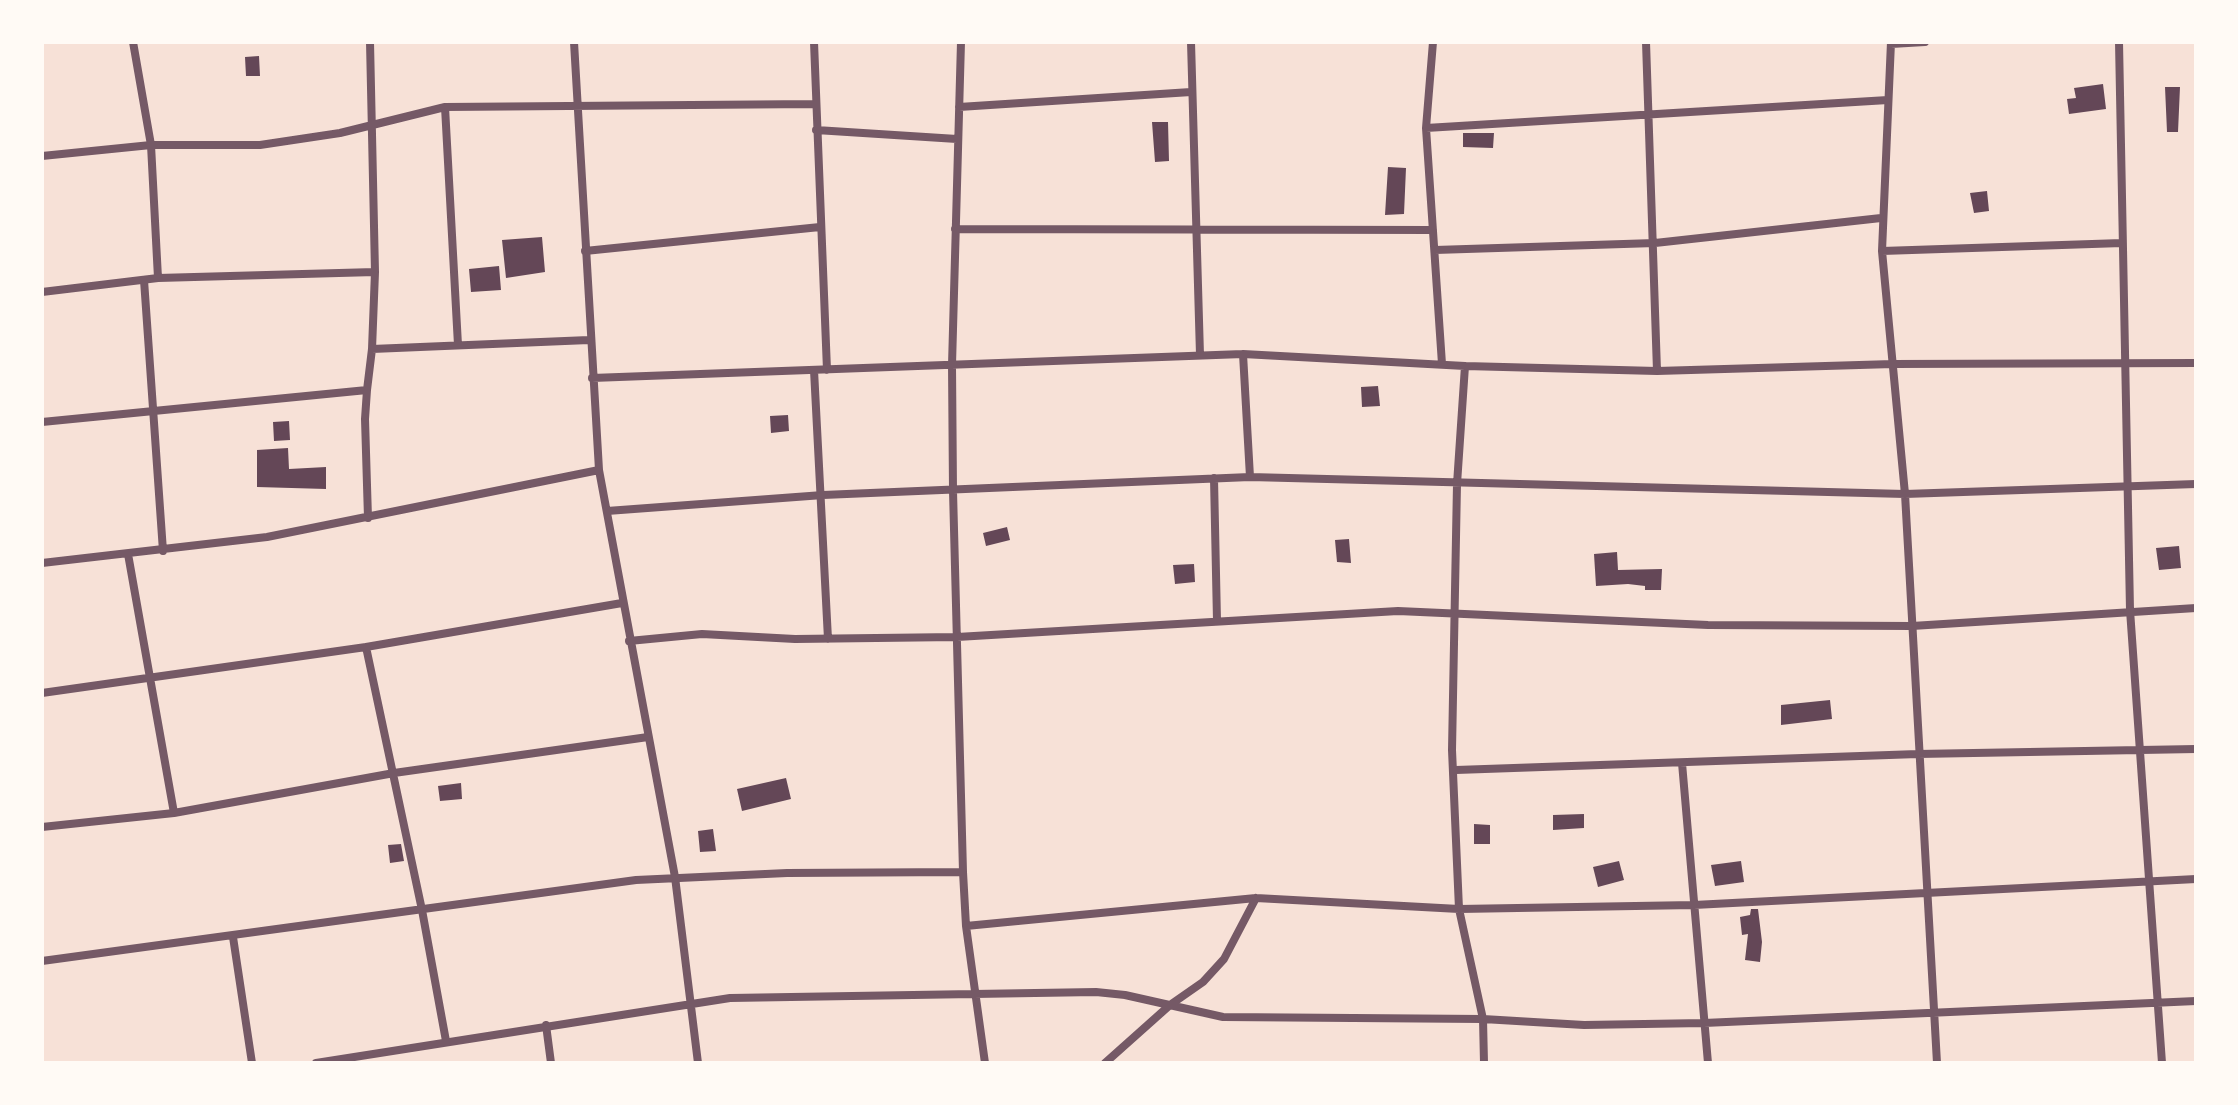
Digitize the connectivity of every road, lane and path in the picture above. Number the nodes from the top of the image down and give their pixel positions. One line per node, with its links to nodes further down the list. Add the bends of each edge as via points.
1 (133, 42): 23 (street)
2 (370, 42): 19 (street)
3 (574, 42): 14 (street)
4 (814, 42): 15 (street)
5 (961, 42): 17 (street)
6 (1191, 42): 12 (street)
7 (1433, 42): 20 (street)
8 (1646, 42): 18 (street)
9 (1925, 42): 11 (street)
10 (2119, 42): 31 (street)
11 (1891, 43): 13 (street)
12 (1191, 92): 17 (street); 27 (street)
13 (1888, 100): 18 (street); 25 (street)
14 (577, 104): 15 (street); 16 (street); 33 (street)
15 (815, 104): 21 (street)
16 (445, 107): 19 (street); 40 (street)
17 (959, 107): 22 (street)
18 (1651, 117): 20 (street); 30 (street)
19 (373, 124): 23 (street, via 260,145); 35 (street)
20 (1426, 128): 29 (street)
21 (816, 130): 22 (street); 26 (street)
22 (957, 139): 28 (street)
23 (151, 145): 24 (street); 36 (street)
24 (42, 156)
25 (1881, 218): 30 (street); 34 (street)
26 (820, 227): 33 (street); 51 (street)
27 (1195, 228): 28 (street); 29 (street); 43 (street)
28 (955, 229): 48 (street)
29 (1433, 230): 32 (street)
30 (1655, 243): 32 (street); 52 (street)
31 (2122, 243): 34 (street); 47 (street)
32 (1435, 250): 45 (street)
33 (585, 251): 39 (street)
34 (1882, 251): 46 (street)
35 (375, 272): 36 (street); 41 (street)
36 (158, 278): 37 (street)
37 (144, 280): 38 (street); 55 (street)
38 (42, 292)
39 (589, 340): 40 (street); 53 (street)
40 (458, 345): 41 (street)
41 (372, 349): 54 (street)
42 (1243, 354): 43 (street); 45 (street); 58 (street)
43 (1200, 355): 48 (street)
44 (2196, 363): 47 (street)
45 (1442, 364): 49 (street)
46 (1893, 364): 47 (street); 52 (street); 64 (street)
47 (2126, 364): 62 (street)
48 (952, 365): 51 (street); 63 (street)
49 (1465, 366): 52 (street); 60 (street)
50 (814, 370): 51 (street); 53 (street); 65 (street)
51 (827, 370)
52 (1657, 371)
53 (592, 378): 57 (street)
54 (367, 390): 55 (street); 67 (street)
55 (153, 410): 56 (street); 68 (street)
56 (42, 422)
57 (599, 470): 66 (street); 67 (street)
58 (1250, 477): 59 (street); 60 (street)
59 (1214, 478): 63 (street); 75 (street)
60 (1457, 484): 64 (street); 74 (street)
61 (2196, 484): 62 (street)
62 (2128, 486): 64 (street); 73 (street)
63 (953, 491): 65 (street); 77 (street)
64 (1905, 494): 76 (street)
65 (823, 495): 66 (street); 78 (street)
66 (607, 511): 71 (street)
67 (368, 518): 68 (street)
68 (163, 551): 69 (street)
69 (128, 554): 70 (street); 81 (street)
70 (42, 563)
71 (622, 603): 79 (street); 80 (street)
72 (2196, 608): 73 (street)
73 (2130, 610): 76 (street); 85 (street)
74 (1455, 612): 75 (street); 76 (street, via 1708,625); 88 (street)
75 (1217, 621): 77 (street)
76 (1912, 626): 86 (street)
77 (957, 637): 78 (street); 92 (street)
78 (828, 639): 79 (street, via 702,634)
79 (629, 641): 83 (street)
80 (366, 647): 81 (street); 89 (street)
81 (151, 680): 82 (street); 90 (street)
82 (42, 693)
83 (648, 737): 89 (street); 93 (street)
84 (2196, 749): 85 (street)
85 (2138, 751): 86 (street); 95 (street)
86 (1918, 754): 87 (street); 96 (street)
87 (1682, 763): 88 (street); 98 (street)
88 (1456, 770): 99 (street)
89 (394, 773): 90 (street); 100 (street)
90 (174, 813): 91 (street)
91 (42, 827)
92 (963, 872): 93 (street); 101 (street)
93 (675, 877): 100 (street); 106 (street)
94 (2196, 879): 95 (street)
95 (2149, 881): 96 (street); 107 (street)
96 (1929, 892): 98 (street); 109 (street)
97 (1256, 898): 99 (street); 101 (street); 108 (street, via 1224,959)
98 (1694, 905): 99 (street); 111 (street)
99 (1459, 909): 110 (street)
100 (422, 910): 102 (street); 113 (street)
101 (966, 926): 104 (street)
102 (233, 937): 103 (street); 114 (street)
103 (42, 961)
104 (976, 993): 106 (street); 108 (street, via 1096,992); 118 (street)
105 (2196, 1001): 107 (street)
106 (691, 1002): 112 (street); 117 (street)
107 (2158, 1002): 109 (street); 123 (street)
108 (1170, 1005): 110 (street, via 1255,1018); 119 (street)
109 (1934, 1010): 111 (street); 122 (street)
110 (1483, 1019): 111 (street, via 1584,1025); 120 (street)
111 (1704, 1023): 121 (street)
112 (546, 1025): 113 (street); 116 (street)
113 (446, 1041): 115 (street)
114 (252, 1063)
115 (316, 1063)
116 (551, 1063)
117 (698, 1063)
118 (985, 1063)
119 (1105, 1063)
120 (1484, 1063)
121 (1708, 1063)
122 (1937, 1063)
123 (2162, 1063)

